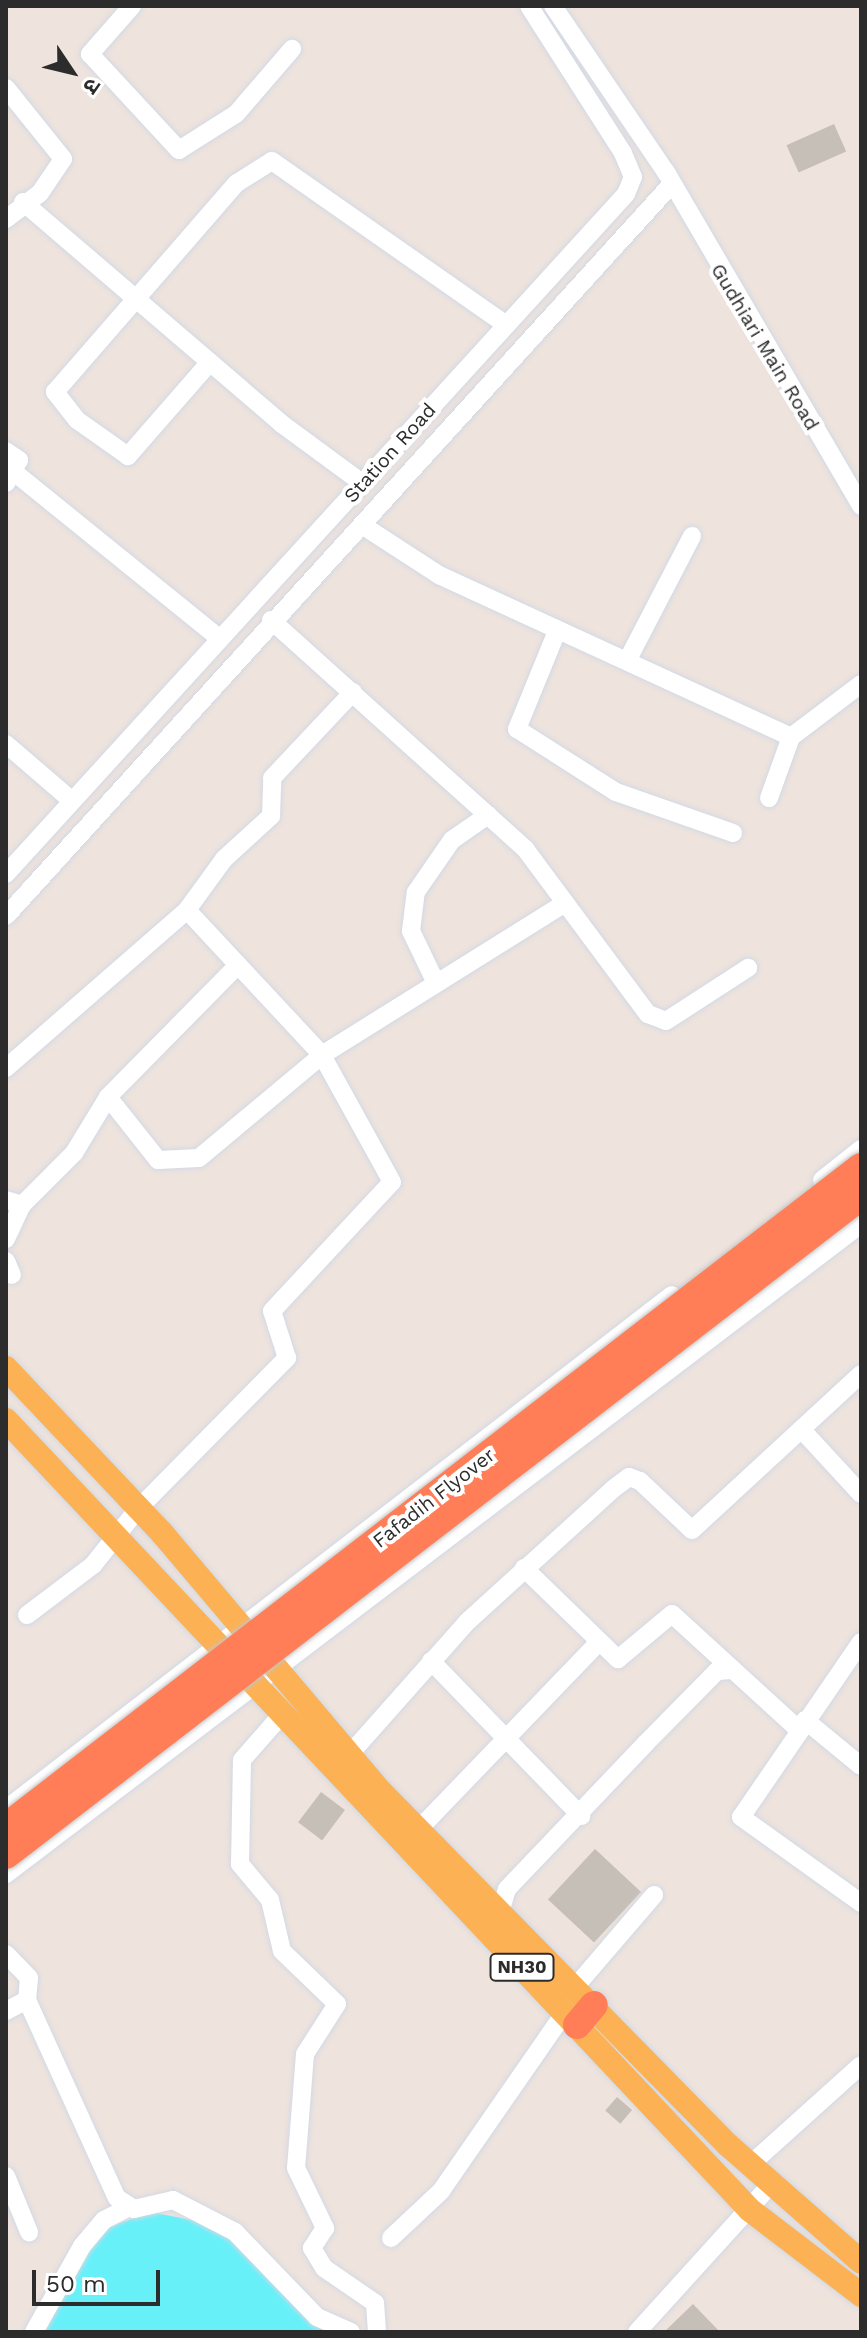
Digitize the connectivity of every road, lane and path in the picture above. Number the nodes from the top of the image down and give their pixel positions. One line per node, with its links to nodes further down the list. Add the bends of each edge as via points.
1 (132, 6): 4 (street, via 90,54 179,150 236,114)
2 (529, 6): 10 (street, Station Road, via 633,177)
3 (553, 6): 6 (street, Gudhiari Main Road)
4 (292, 49)
5 (6, 88): 7 (street, via 63,159 40,193)
6 (669, 187): 15 (street, Gudhiari Main Road); 16 (street, Station Road)
7 (23, 202): 8 (street); 9 (street)
8 (6, 219)
9 (134, 301): 10 (street, via 237,183 272,161); 11 (street); 11 (street, via 55,392 77,420 128,456)
10 (506, 325): 14 (street, Station Road)
11 (210, 362): 14 (street)
12 (6, 451): 13 (street, via 19,460)
13 (10, 478): 20 (street)
14 (362, 483): 20 (street, Station Road)
15 (861, 506)
16 (362, 525): 18 (street, Station Road); 19 (street, via 439,575)
17 (692, 536): 21 (street)
18 (271, 620): 23 (street); 33 (street, Station Road)
19 (557, 631): 21 (street); 29 (street, via 517,729 616,792)
20 (220, 639): 27 (street, Station Road)
21 (627, 661): 24 (street)
22 (861, 684): 24 (street)
23 (353, 692): 28 (street); 32 (street, via 272,778 271,816 224,859)
24 (791, 737): 26 (street)
25 (6, 744): 27 (street)
26 (769, 798)
27 (71, 800): 30 (street, Station Road)
28 (488, 815): 31 (street, via 526,850); 36 (street, via 452,840 416,892 411,931)
29 (733, 833)
30 (6, 874)
31 (565, 903): 35 (street, via 636,1002 666,1021); 36 (street)
32 (187, 910): 34 (street); 38 (street)
33 (6, 916)
34 (238, 965): 37 (street); 39 (street)
35 (748, 968)
36 (436, 983): 37 (street)
37 (322, 1055): 39 (street, via 199,1158 158,1160); 51 (street, via 392,1182 272,1311 287,1358)
38 (6, 1068)
39 (108, 1097): 43 (street, via 74,1153)
40 (861, 1149): 55 (street)
41 (861, 1167): 68 (highway, Fafadih Flyover, bridge)
42 (861, 1196): 70 (highway, Fafadih Flyover, bridge)
43 (14, 1203): 45 (street)
44 (861, 1224): 60 (street)
45 (6, 1239)
46 (6, 1368): 51 (main road, NH30)
47 (861, 1374): 49 (street)
48 (6, 1420): 52 (main road, NH30)
49 (802, 1430): 50 (street); 53 (street, via 692,1530 629,1477)
50 (861, 1494)
51 (137, 1510): 52 (street); 55 (main road, NH30)
52 (116, 1536): 54 (street, via 93,1565); 55 (main road, NH30)
53 (524, 1568): 57 (street); 58 (street)
54 (27, 1615)
55 (228, 1635): 60 (main road, NH30); 66 (street)
56 (861, 1642): 62 (street)
57 (596, 1645): 59 (street, via 618,1659 672,1614); 63 (street)
58 (431, 1661): 63 (street); 64 (street)
59 (731, 1670): 62 (street); 67 (street, via 717,1671 693,1694)
60 (264, 1677): 61 (main road, NH30); 64 (main road, NH30); 71 (street)
61 (284, 1712): 77 (main road, NH30); 91 (street, via 242,1760 240,1864 270,1900 282,1951 337,2004 305,2054 296,2168 325,2228 312,2248 324,2268 375,2303)
62 (802, 1725): 65 (street); 73 (street, via 741,1817)
63 (505, 1739): 67 (street); 69 (street)
64 (349, 1755): 69 (main road, NH30)
65 (861, 1766)
66 (6, 1809)
67 (581, 1816): 74 (street, via 507,1889)
68 (6, 1827)
69 (419, 1829): 74 (main road, NH30)
70 (6, 1855)
71 (6, 1874)
72 (654, 1895): 77 (street)
73 (861, 1903)
74 (500, 1912): 77 (main road, NH30)
75 (6, 1954): 76 (street, via 29,1978)
76 (27, 2000): 78 (street); 83 (street, via 117,2198)
77 (578, 2007): 80 (main road, NH30); 84 (main road, NH30); 86 (street, via 441,2191)
78 (6, 2011)
79 (861, 2065): 80 (street)
80 (750, 2165): 82 (main road, NH30)
81 (6, 2176): 85 (street)
82 (771, 2184): 84 (street); 87 (main road, NH30)
83 (129, 2207): 89 (street, via 104,2220 82,2246); 90 (street, via 173,2200 235,2232 317,2317)
84 (750, 2210): 88 (main road, NH30); 92 (street)
85 (29, 2232)
86 (391, 2238)
87 (861, 2262)
88 (861, 2295)
89 (34, 2332)
90 (351, 2332)
91 (377, 2332)
92 (637, 2332)

